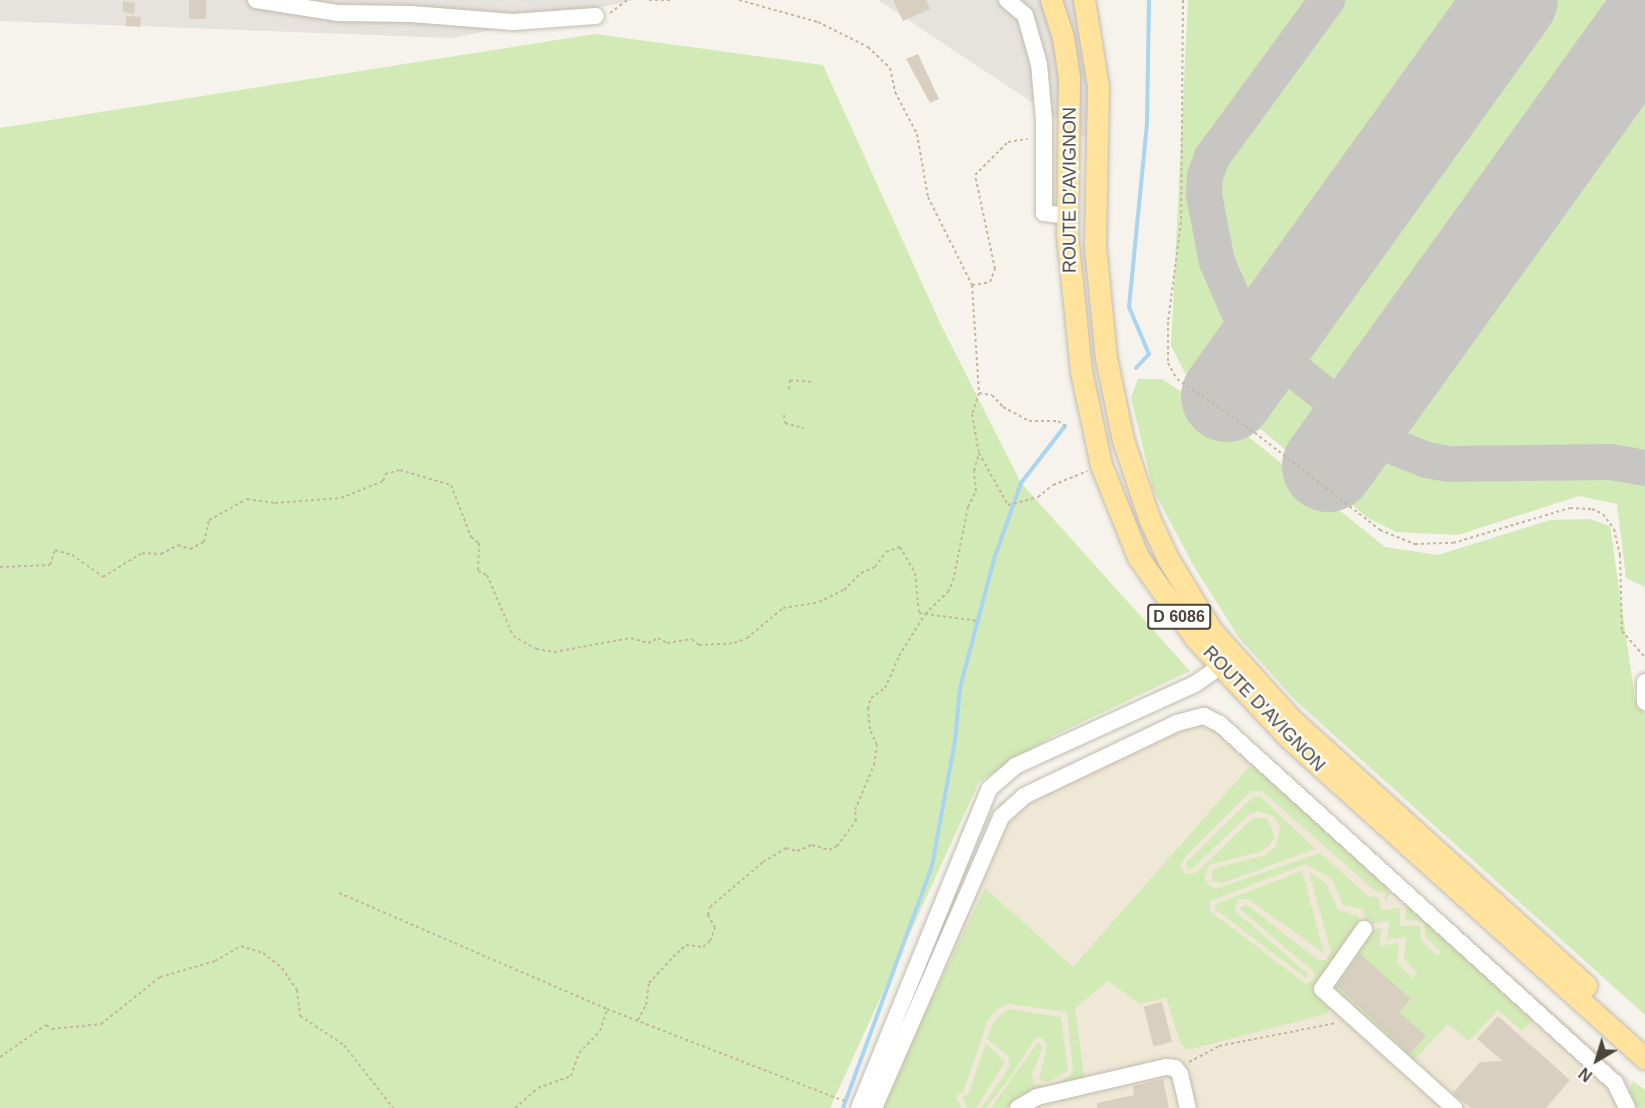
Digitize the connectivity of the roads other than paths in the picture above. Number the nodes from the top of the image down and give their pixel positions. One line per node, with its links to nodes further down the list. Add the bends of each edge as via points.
1 (256, 0): 5 (street, via 337,14 513,22)
2 (1007, 0): 6 (street, via 1025,15 1039,64 1044,213)
3 (1051, 0): 6 (main road, ROUTE D'AVIGNON / D 6086, via 1063,37 1071,106)
4 (1084, 0): 11 (main road, ROUTE D'AVIGNON / D 6086, via 1098,86 1095,246 1106,358 1123,440 1146,510 1168,559 1211,630 1291,719)
5 (596, 16)
6 (1068, 216): 7 (main road, ROUTE D'AVIGNON / D 6086, via 1074,323 1101,465 1138,557 1178,616)
7 (1220, 667): 12 (main road, ROUTE D'AVIGNON / D 6086, via 1288,738 1371,815); 13 (street, via 1195,684 1015,766 989,789)
8 (1645, 682): 9 (street)
9 (1645, 702)
10 (1364, 928): 17 (street, via 1321,985 1354,1020)
11 (1645, 1038)
12 (1645, 1058)
13 (859, 1108)
14 (874, 1108): 18 (street, via 1001,817 1024,796 1177,723 1204,716 1220,724 1406,902 1615,1083)
15 (1018, 1108): 16 (street, via 1037,1097 1166,1067 1177,1071)
16 (1188, 1108)
17 (1454, 1108)
18 (1627, 1108)

